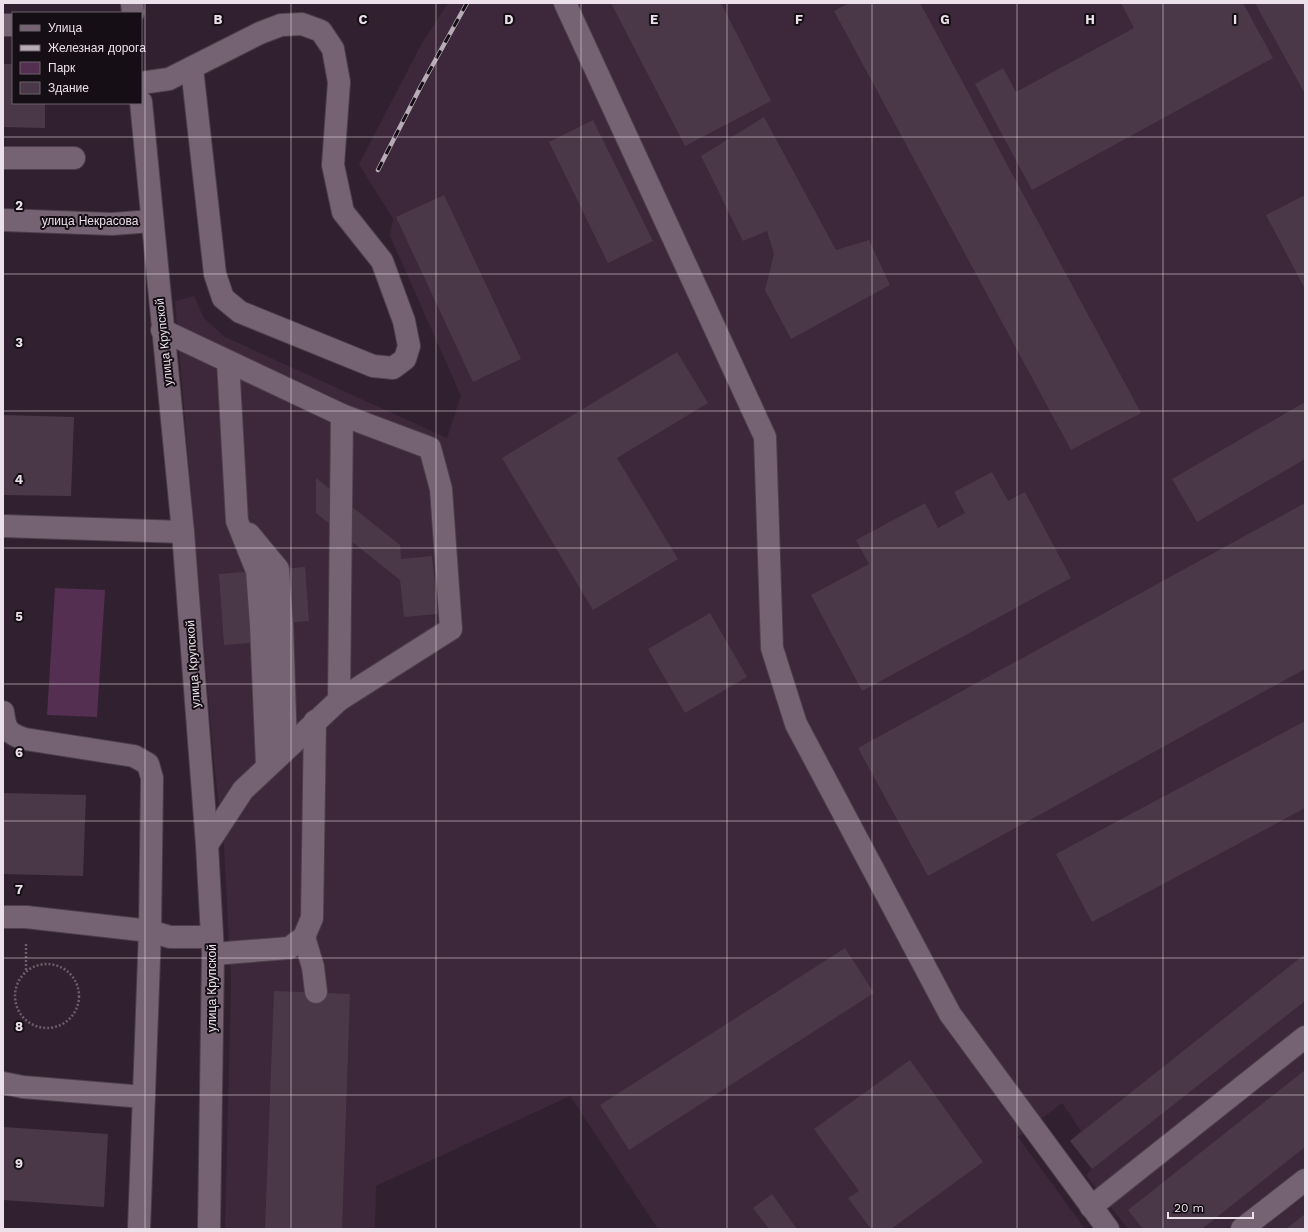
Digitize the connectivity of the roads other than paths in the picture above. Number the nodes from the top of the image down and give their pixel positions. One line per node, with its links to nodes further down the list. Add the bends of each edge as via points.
1 (565, 3): 30 (street, via 765,437 772,648 796,724 950,1014)
2 (192, 68): 2 (street, via 281,25 302,24 321,31 333,49 339,82 332,165 343,212 382,261 404,321 409,346 405,359 393,368 373,366 240,312 223,298 215,274); 3 (street, via 169,79)
3 (142, 83)
4 (141, 104): 8 (street, улица Крупской)
5 (3, 158): 6 (street)
6 (74, 158)
7 (3, 220): 8 (street, улица Некрасова, via 112,224)
8 (152, 221): 9 (street, улица Крупской)
9 (162, 330): 10 (street); 14 (street, улица Крупской)
10 (228, 362): 11 (street); 12 (street)
11 (342, 415): 15 (street); 15 (street, via 430,448 440,489 452,629)
12 (237, 521): 18 (street, via 278,569); 19 (street, via 257,571)
13 (3, 526): 14 (street)
14 (183, 532): 20 (street, улица Крупской)
15 (339, 700): 17 (street)
16 (3, 712): 22 (street, via 4,725 12,735 134,756 148,764 152,778)
17 (315, 721): 18 (street); 23 (street, via 312,918)
18 (286, 748): 19 (street)
19 (267, 765): 20 (street, via 242,790)
20 (207, 845): 24 (street, улица Крупской)
21 (3, 917): 22 (street, via 26,917)
22 (150, 931): 24 (street); 28 (street)
23 (304, 937): 24 (street, via 288,948); 25 (street, via 313,967)
24 (212, 945): 32 (street, улица Крупской)
25 (316, 992)
26 (1305, 1037): 30 (street)
27 (3, 1083): 28 (street, via 23,1088)
28 (144, 1097): 31 (street)
29 (1305, 1180): 34 (street)
30 (1091, 1207): 33 (street)
31 (139, 1229)
32 (210, 1229)
33 (1108, 1229)
34 (1242, 1229)

